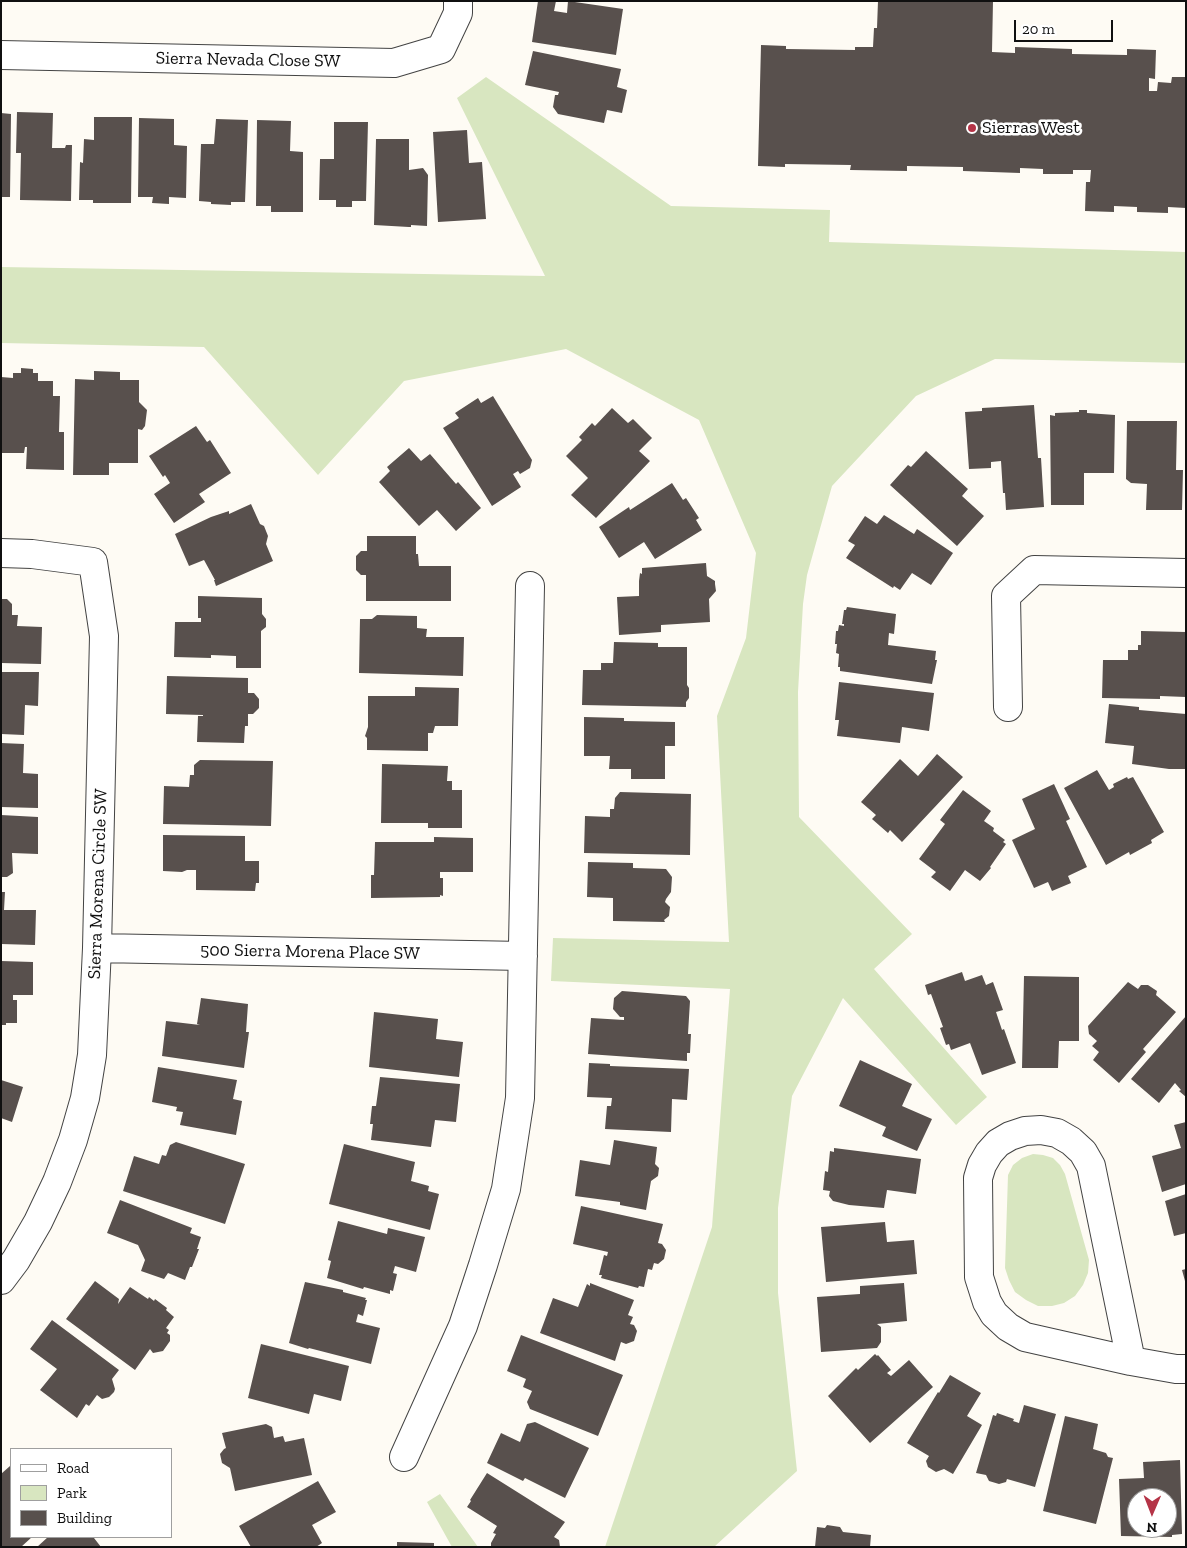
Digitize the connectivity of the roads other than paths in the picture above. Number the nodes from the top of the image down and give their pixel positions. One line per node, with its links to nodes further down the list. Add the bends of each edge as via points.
1 (458, 1): 2 (street, Sierra Nevada Close SW, via 458,13 442,48 394,63)
2 (1, 55)
3 (1, 553): 7 (street, Sierra Morena Circle SW, via 93,562 104,636)
4 (1186, 573): 6 (street, via 1034,570 1006,596)
5 (530, 586): 8 (street)
6 (1008, 707)
7 (97, 948): 8 (street, 500 Sierra Morena Place SW); 9 (street, Sierra Morena Circle SW, via 92,1055 85,1098 73,1140 58,1182 38,1222)
8 (523, 956): 12 (street, via 520,1098 506,1189 463,1326)
9 (1, 1280)
10 (1131, 1361): 10 (street, via 1091,1166 1083,1152 1057,1134 1041,1130 1010,1136 989,1153 978,1178 978,1277 987,1302 1008,1327 1025,1337); 11 (street)
11 (1186, 1369)
12 (404, 1458)

